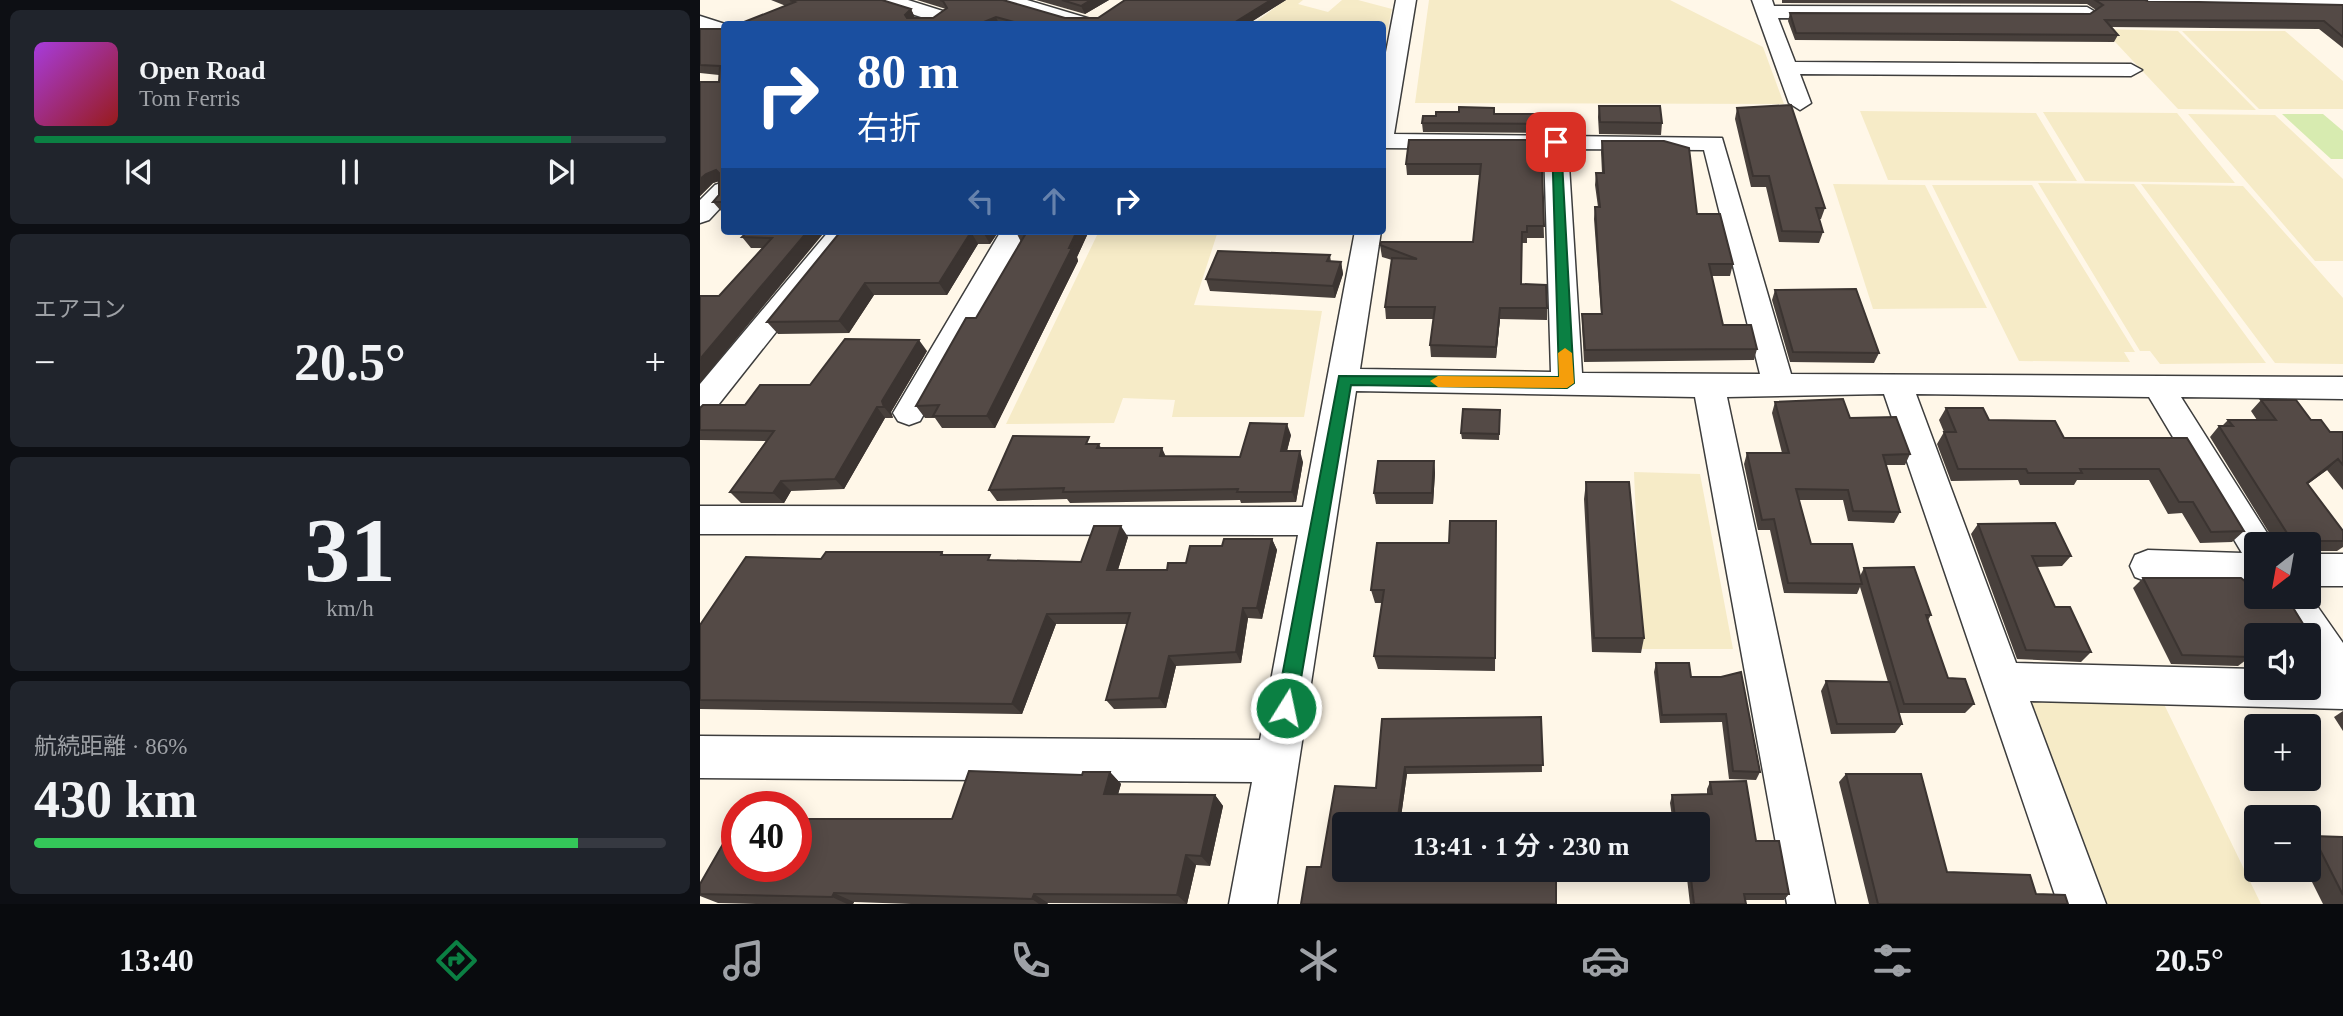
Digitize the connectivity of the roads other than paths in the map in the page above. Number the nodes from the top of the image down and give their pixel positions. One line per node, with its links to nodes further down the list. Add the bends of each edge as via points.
1 (888, 0): 10 (street, via 939,16)
2 (1007, 0): 11 (street)
3 (1406, 0): 17 (street)
4 (2144, 0): 5 (street)
5 (2308, 2): 9 (street)
6 (1764, 6): 8 (street); 15 (street)
7 (1108, 12): 12 (street)
8 (2087, 13)
9 (2338, 13)
10 (928, 21)
11 (1077, 21)
12 (1092, 21)
13 (714, 27): 14 (street)
14 (700, 43)
15 (1787, 68): 16 (street); 18 (street)
16 (2131, 70)
17 (1386, 96)
18 (1800, 103)
19 (1386, 139): 20 (street)
20 (1556, 142): 27 (street); 28 (street, via 1714,143)
21 (721, 193): 22 (street)
22 (700, 215)
23 (840, 235): 33 (street)
24 (1012, 235): 34 (street)
25 (1366, 235): 26 (street)
26 (1344, 380): 27 (street); 36 (street)
27 (1567, 383): 30 (street)
28 (1778, 383): 29 (street); 30 (street)
29 (1896, 383): 31 (street); 44 (street)
30 (1709, 386): 49 (street)
31 (2159, 388): 32 (street); 37 (street)
32 (2343, 388)
33 (700, 406)
34 (909, 413)
35 (700, 520): 36 (street)
36 (1318, 521): 47 (street)
37 (2249, 532)
38 (2148, 566): 39 (street)
39 (2244, 569)
40 (2321, 570): 41 (street)
41 (2343, 570)
42 (2298, 609): 43 (street)
43 (2343, 677)
44 (2003, 682): 45 (street); 50 (street)
45 (2343, 690)
46 (700, 757): 47 (street)
47 (1277, 761): 48 (street)
48 (1254, 904)
49 (1811, 904)
50 (2082, 904)

